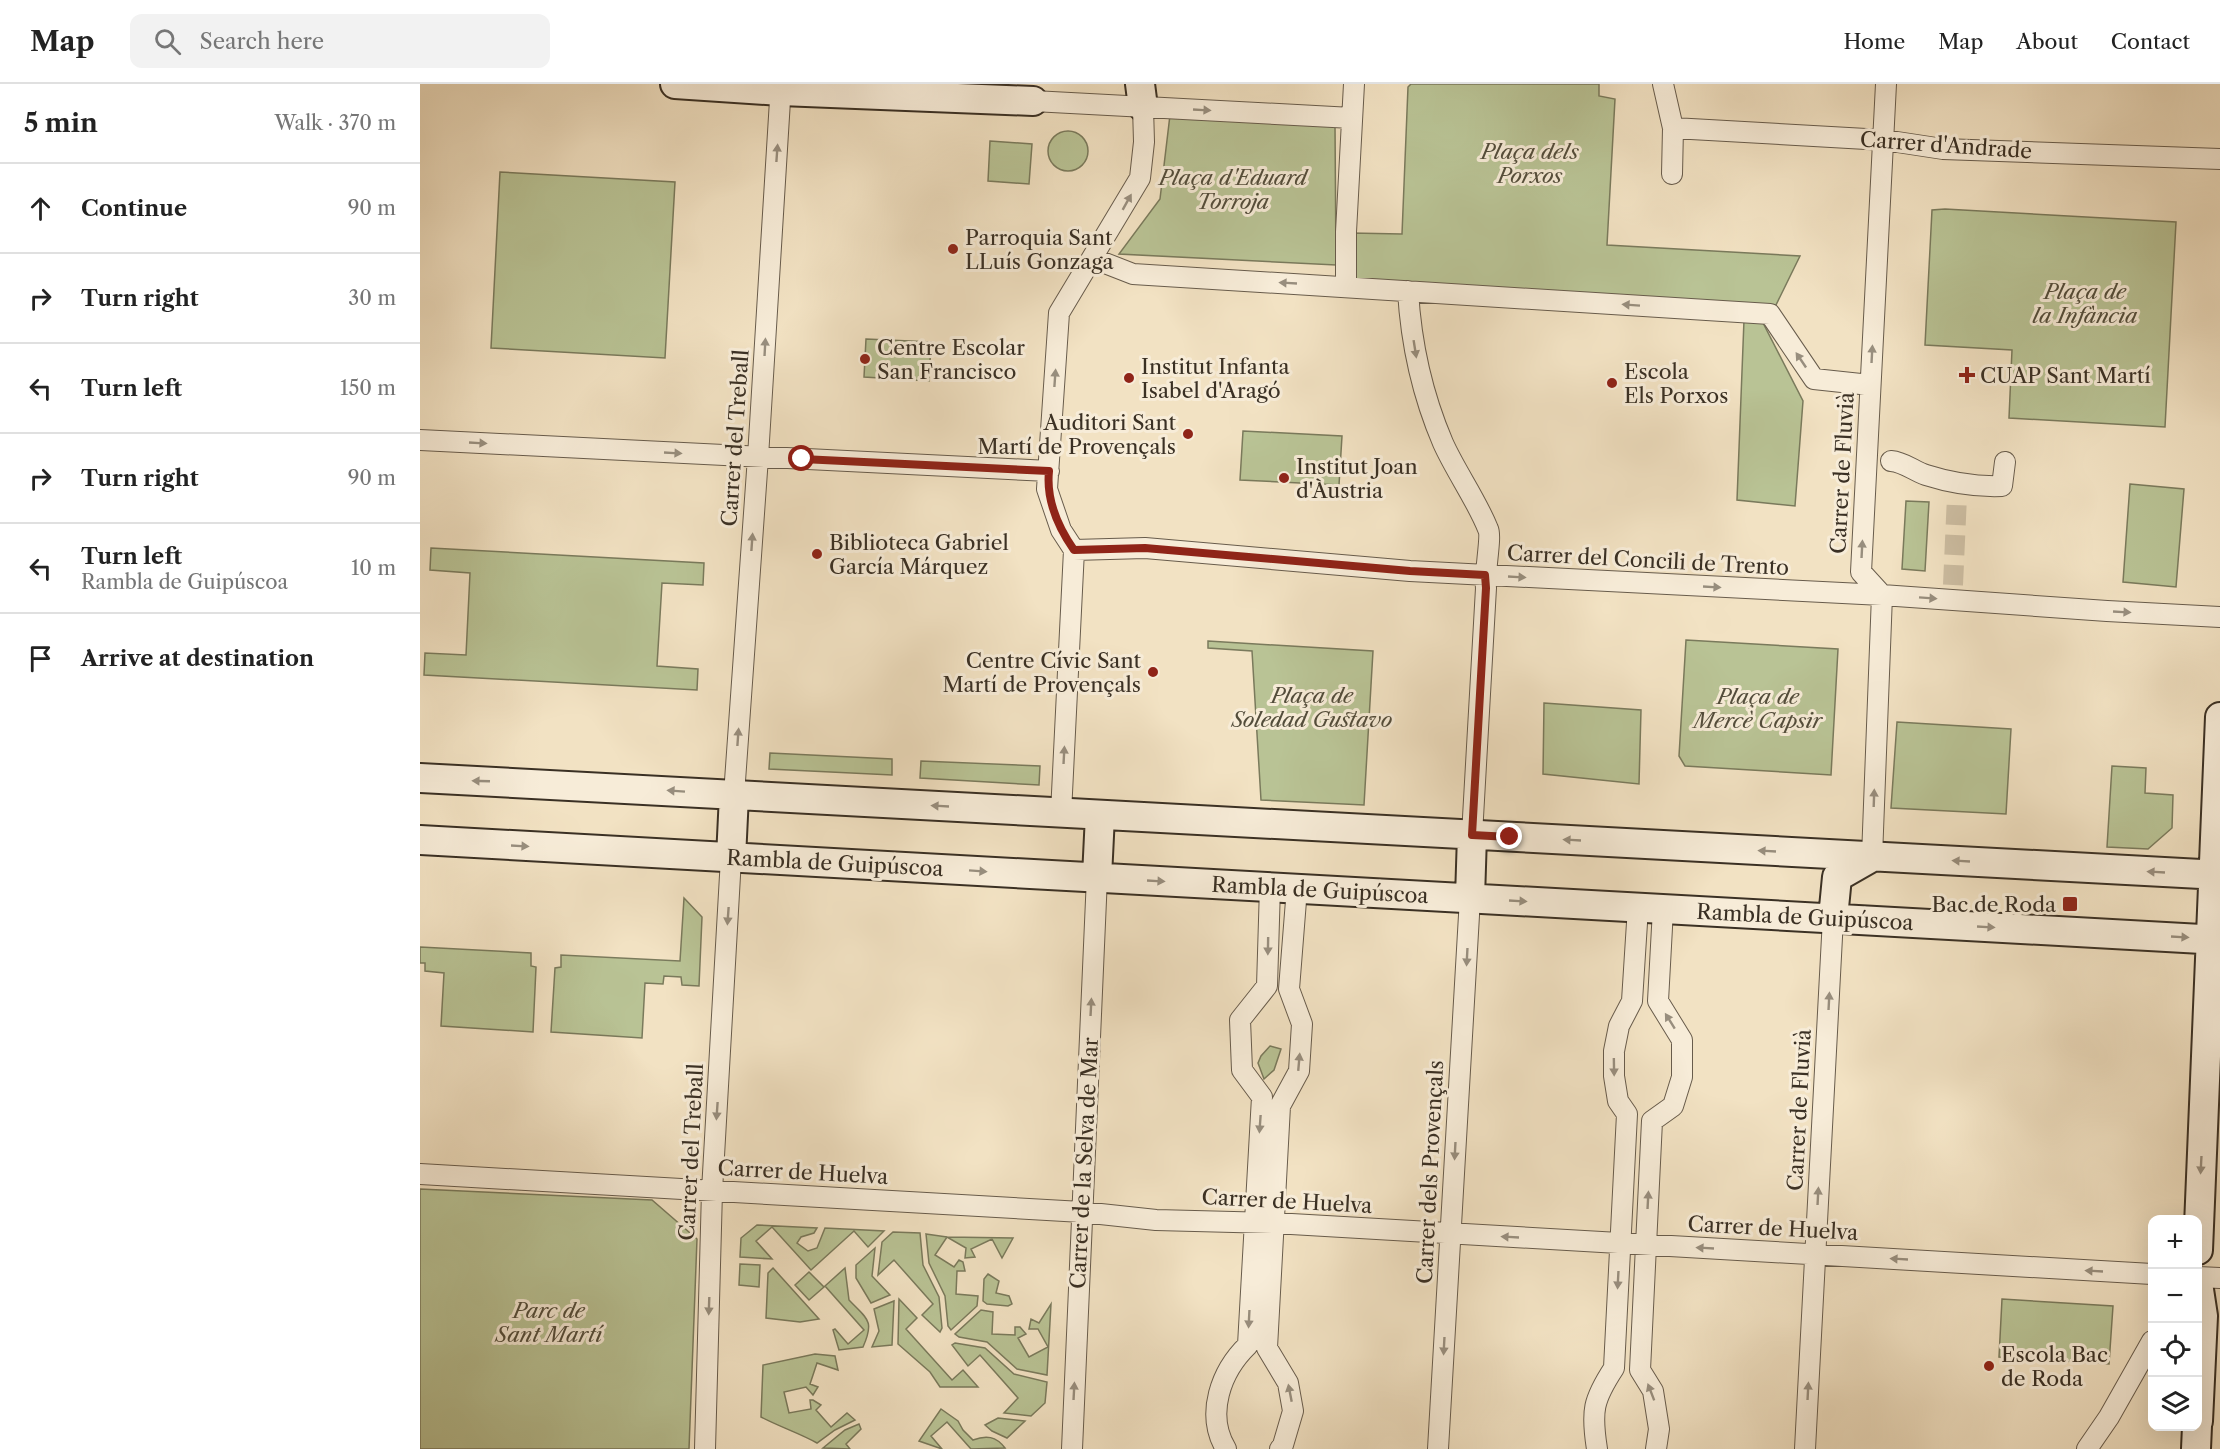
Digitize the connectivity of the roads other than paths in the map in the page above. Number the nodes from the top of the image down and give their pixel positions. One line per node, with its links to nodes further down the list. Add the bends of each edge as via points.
1 (675, 84): 5 (street)
2 (1354, 84): 8 (street)
3 (1663, 84): 9 (street)
4 (1886, 84): 10 (street, Carrer de Fluvià)
5 (781, 87): 7 (street); 18 (street, Carrer del Treball, one-way to 5)
6 (1142, 96): 7 (street); 8 (street, one-way to 8); 13 (street, one-way to 6, via 1140,178)
7 (1033, 101)
8 (1353, 118): 14 (street)
9 (1673, 128): 10 (street, Carrer d'Andrade); 12 (street)
10 (1884, 140): 11 (street, Carrer d'Andrade, via 1943,149); 16 (street, Carrer de Fluvià, one-way to 10)
11 (2220, 159)
12 (1672, 174)
13 (1092, 258): 14 (street, one-way to 13, via 1133,274); 20 (street, one-way to 13, via 1059,313)
14 (1346, 287): 15 (street)
15 (1408, 291): 16 (street, one-way to 15, via 1814,379 1770,314); 23 (street, one-way to 23, via 1418,371 1443,442 1490,531)
16 (1870, 385): 24 (street, Carrer de Fluvià, one-way to 16, via 1861,572)
17 (420, 440): 18 (street, one-way to 18)
18 (758, 457): 20 (street); 28 (street, Carrer del Treball, one-way to 18)
19 (2006, 462): 21 (street, via 2000,493 1923,474 1898,462 1886,462)
20 (1049, 471): 22 (street, via 1047,489 1061,530)
21 (1963, 496)
22 (1074, 550): 23 (street, Carrer del Concili de Trento, via 1145,548); 29 (street, one-way to 22)
23 (1485, 575): 24 (street, Carrer del Concili de Trento, one-way to 24); 31 (street)
24 (1882, 595): 25 (street, Carrer del Concili de Trento, one-way to 25); 33 (street, one-way to 24)
25 (2220, 618)
26 (2220, 717): 35 (street)
27 (420, 778): 28 (street, one-way to 27)
28 (734, 795): 29 (street, one-way to 28); 34 (street)
29 (1061, 813): 30 (street)
30 (1100, 815): 31 (street); 36 (street)
31 (1472, 835): 33 (street, one-way to 31); 38 (street)
32 (420, 840): 34 (street, Rambla de Guipúscoa, one-way to 34)
33 (1872, 856): 35 (street, one-way to 33); 40 (street, via 1838,877)
34 (731, 858): 36 (street, Rambla de Guipúscoa, one-way to 36); 43 (street, Carrer del Treball, one-way to 43)
35 (2217, 875): 41 (street)
36 (1097, 878): 37 (street, Rambla de Guipúscoa, one-way to 37); 44 (street, Carrer de la Selva de Mar, one-way to 36)
37 (1283, 888): 38 (street, Rambla de Guipúscoa); 46 (street, one-way to 46, via 1267,986 1240,1020 1242,1071 1262,1097); 47 (street, one-way to 37, via 1280,1106 1299,1071 1302,1024 1289,989)
38 (1470, 898): 39 (street, Rambla de Guipúscoa, one-way to 39); 48 (street, Carrer dels Provençals, one-way to 48)
39 (1651, 908): 40 (street, Rambla de Guipúscoa); 49 (street, one-way to 49, via 1632,1001 1619,1026 1614,1051 1618,1101 1627,1114); 50 (street, one-way to 39, via 1652,1121 1673,1106 1682,1077 1682,1040 1658,1001)
40 (1833, 918): 41 (street, Rambla de Guipúscoa, one-way to 41); 51 (street, Carrer de Fluvià, one-way to 40)
41 (2216, 939): 45 (street, one-way to 45)
42 (420, 1174): 43 (street, Carrer de Huelva)
43 (712, 1191): 44 (street, Carrer de Huelva); 60 (street, Carrer del Treball, one-way to 60)
44 (1082, 1212): 46 (street, Carrer de Huelva, via 1156,1220); 61 (street, Carrer de la Selva de Mar, one-way to 44)
45 (2200, 1215)
46 (1254, 1222): 47 (street, Carrer de Huelva); 62 (street, one-way to 62, via 1248,1345 1223,1379 1218,1396 1219,1431)
47 (1274, 1223): 48 (street, Carrer de Huelva); 63 (street, one-way to 47, via 1293,1411 1288,1383 1267,1348)
48 (1450, 1233): 49 (street, Carrer de Huelva, one-way to 48); 64 (street, Carrer dels Provençals, one-way to 64)
49 (1620, 1243): 50 (street, Carrer de Huelva); 65 (street, one-way to 65, via 1614,1368 1600,1389 1592,1419)
50 (1646, 1245): 51 (street, Carrer de Huelva, one-way to 50); 66 (street, one-way to 50, via 1659,1429 1653,1391 1640,1370)
51 (1815, 1254): 52 (street, Carrer de Huelva, one-way to 51); 67 (street, Carrer de Fluvià, one-way to 51)
52 (2148, 1274)
53 (2202, 1277): 54 (street)
54 (2220, 1278)
55 (2202, 1305): 57 (street)
56 (2148, 1348): 68 (street)
57 (2200, 1377)
58 (2184, 1431): 69 (street)
59 (2197, 1431): 70 (street)
60 (705, 1449)
61 (1072, 1449)
62 (1226, 1449)
63 (1280, 1449)
64 (1438, 1449)
65 (1597, 1449)
66 (1656, 1449)
67 (1805, 1449)
68 (2087, 1449)
69 (2182, 1449)
70 (2196, 1449)

